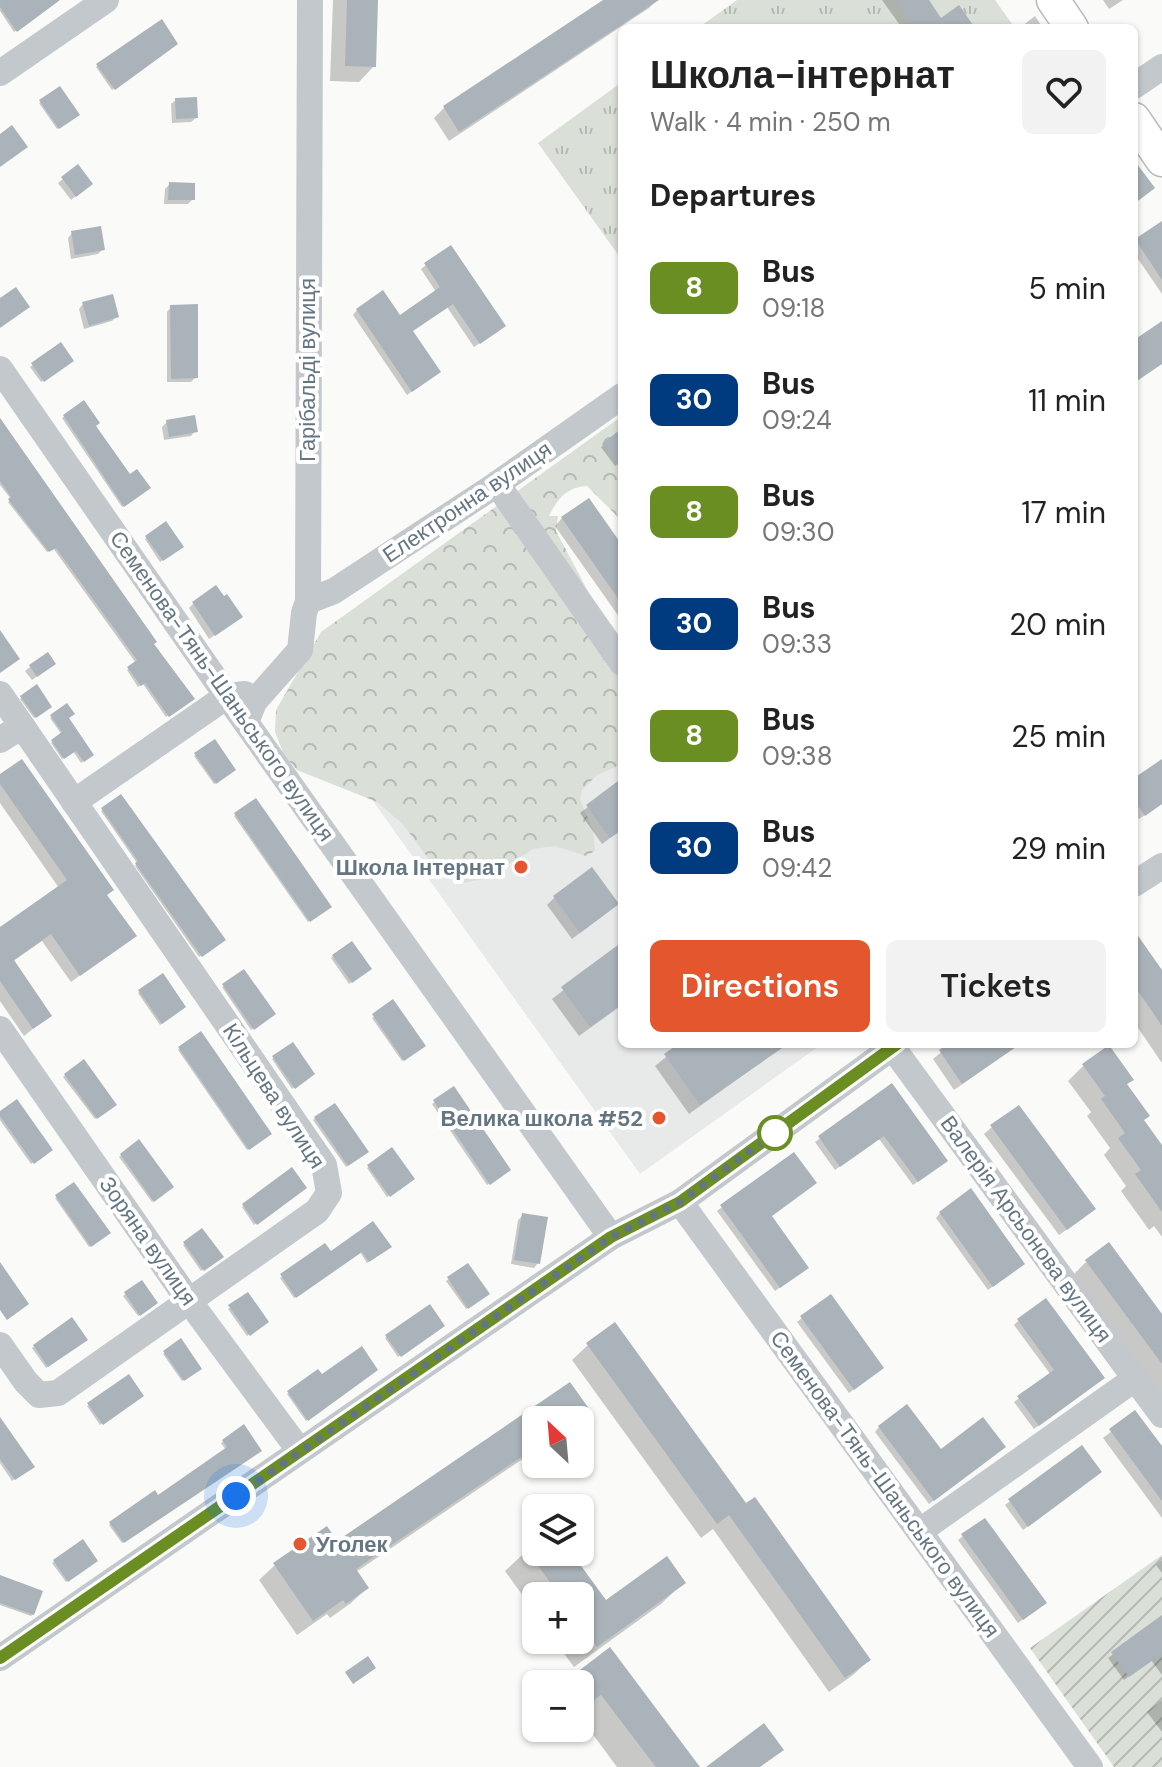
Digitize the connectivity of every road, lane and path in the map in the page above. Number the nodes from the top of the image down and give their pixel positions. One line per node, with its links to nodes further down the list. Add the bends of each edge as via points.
1 (106, 0): 5 (street)
2 (310, 0): 13 (street, Гарібальді вулиця)
3 (1053, 0): 4 (main road)
4 (1069, 24)
5 (4, 60)
6 (1162, 67): 7 (street)
7 (1138, 83)
8 (1138, 125): 9 (main road)
9 (1162, 160)
10 (0, 369): 17 (street, Семенова-Тянь-Шаньського вулиця)
11 (618, 399): 12 (street, Електронна вулиця)
12 (497, 484): 13 (street, Електронна вулиця, via 334,591); 14 (street)
13 (308, 601): 15 (street, Гарібальді вулиця, via 300,650)
14 (618, 657)
15 (263, 692): 17 (street); 18 (street, Гарібальді вулиця)
16 (0, 694): 19 (street, Кільцева вулиця)
17 (227, 696): 18 (street, Семенова-Тянь-Шаньського вулиця); 20 (street)
18 (247, 720): 27 (street, Семенова-Тянь-Шаньського вулиця)
19 (11, 733): 20 (street, Кільцева вулиця)
20 (74, 802): 28 (street, Кільцева вулиця, via 324,1165 329,1193 317,1211)
21 (1162, 866): 22 (street)
22 (1138, 881)
23 (0, 1029): 28 (street, Зоряна вулиця)
24 (889, 1048): 26 (street)
25 (895, 1048): 30 (street, Валерія Арсьонова вулиця)
26 (680, 1202): 27 (street); 33 (street, Семенова-Тянь-Шаньського вулиця)
27 (611, 1237): 32 (street)
28 (189, 1301): 29 (street, Кільцева вулиця, via 58,1393 39,1395); 32 (street, Зоряна вулиця)
29 (0, 1345)
30 (1136, 1378): 31 (street, Валерія Арсьонова вулиця); 33 (street)
31 (1162, 1415)
32 (299, 1450): 34 (street)
33 (920, 1531): 35 (street, Семенова-Тянь-Шаньського вулиця)
34 (0, 1658)
35 (1090, 1767)

